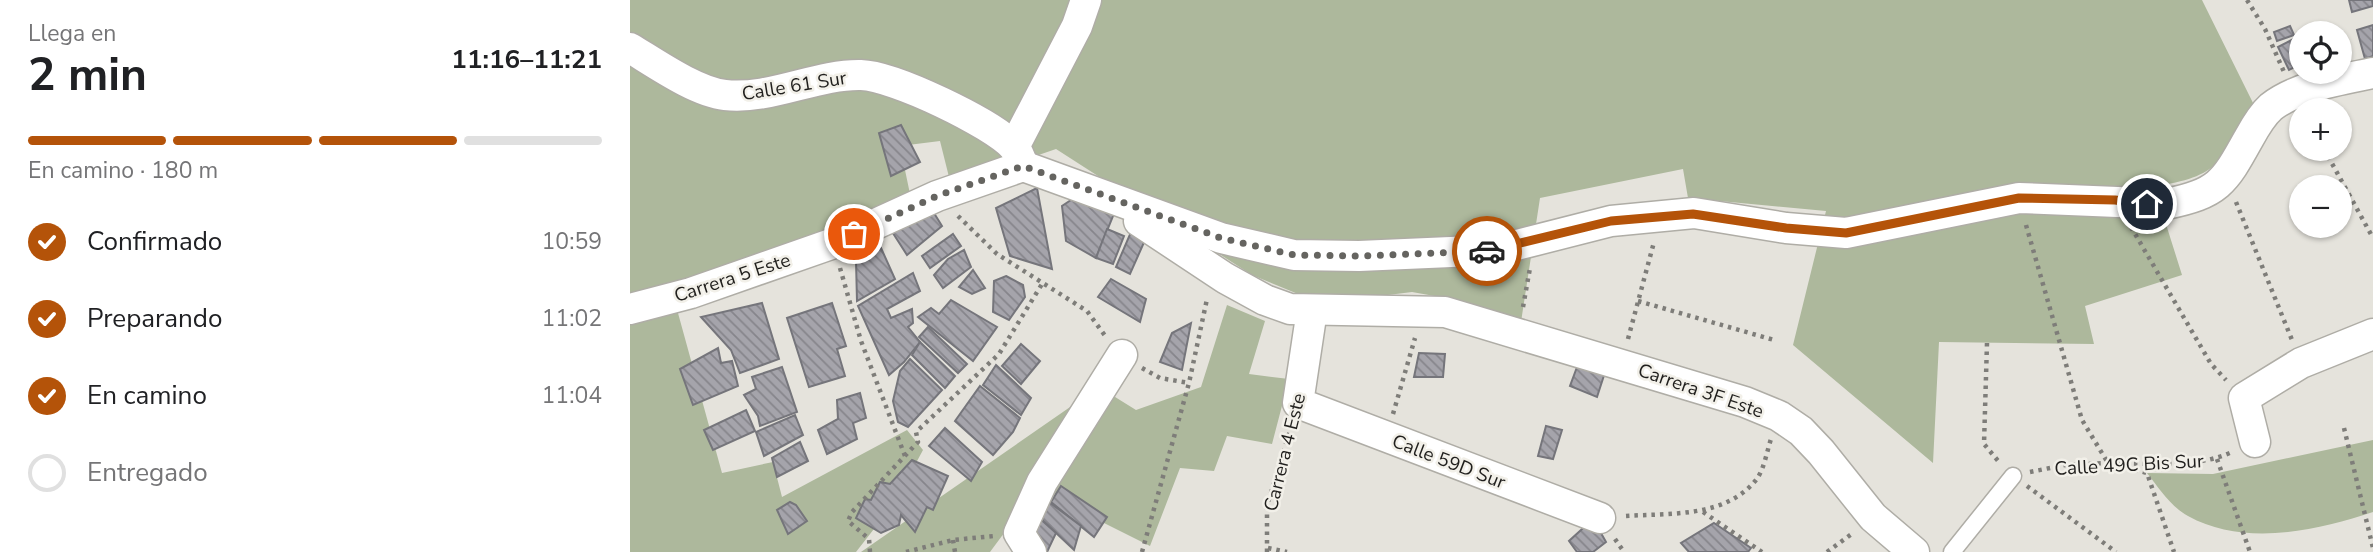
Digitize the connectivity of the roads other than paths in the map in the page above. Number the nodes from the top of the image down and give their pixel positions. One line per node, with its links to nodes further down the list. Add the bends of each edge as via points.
1 (1086, 0): 4 (street)
2 (630, 48): 4 (street, Calle 61 Sur, via 720,94 775,90 842,76 880,78 944,104)
3 (2373, 73): 5 (street, via 2294,93 2270,108 2227,179 2190,200 2166,204 2019,198 1846,233 1693,214 1611,221 1497,250 1294,255 1221,238)
4 (1019, 156): 5 (street, Calle 61 Sur); 6 (street, Carrera 5 Este, via 834,243 691,293)
5 (1101, 195): 7 (street, Carrera 3F Este, via 1213,271 1265,300 1290,309)
6 (630, 309)
7 (1312, 310): 10 (street, Carrera 4 Este); 15 (street, Carrera 3F Este, via 1446,312 1745,402 1779,416 1821,452 1873,517)
8 (2373, 334): 11 (street, via 2301,363 2244,398)
9 (1122, 355): 14 (street, via 1042,482)
10 (1298, 403): 13 (street, Calle 59D Sur)
11 (2255, 442)
12 (2013, 476): 16 (lane)
13 (1600, 518)
14 (1025, 543)
15 (1914, 552)
16 (1952, 552)

